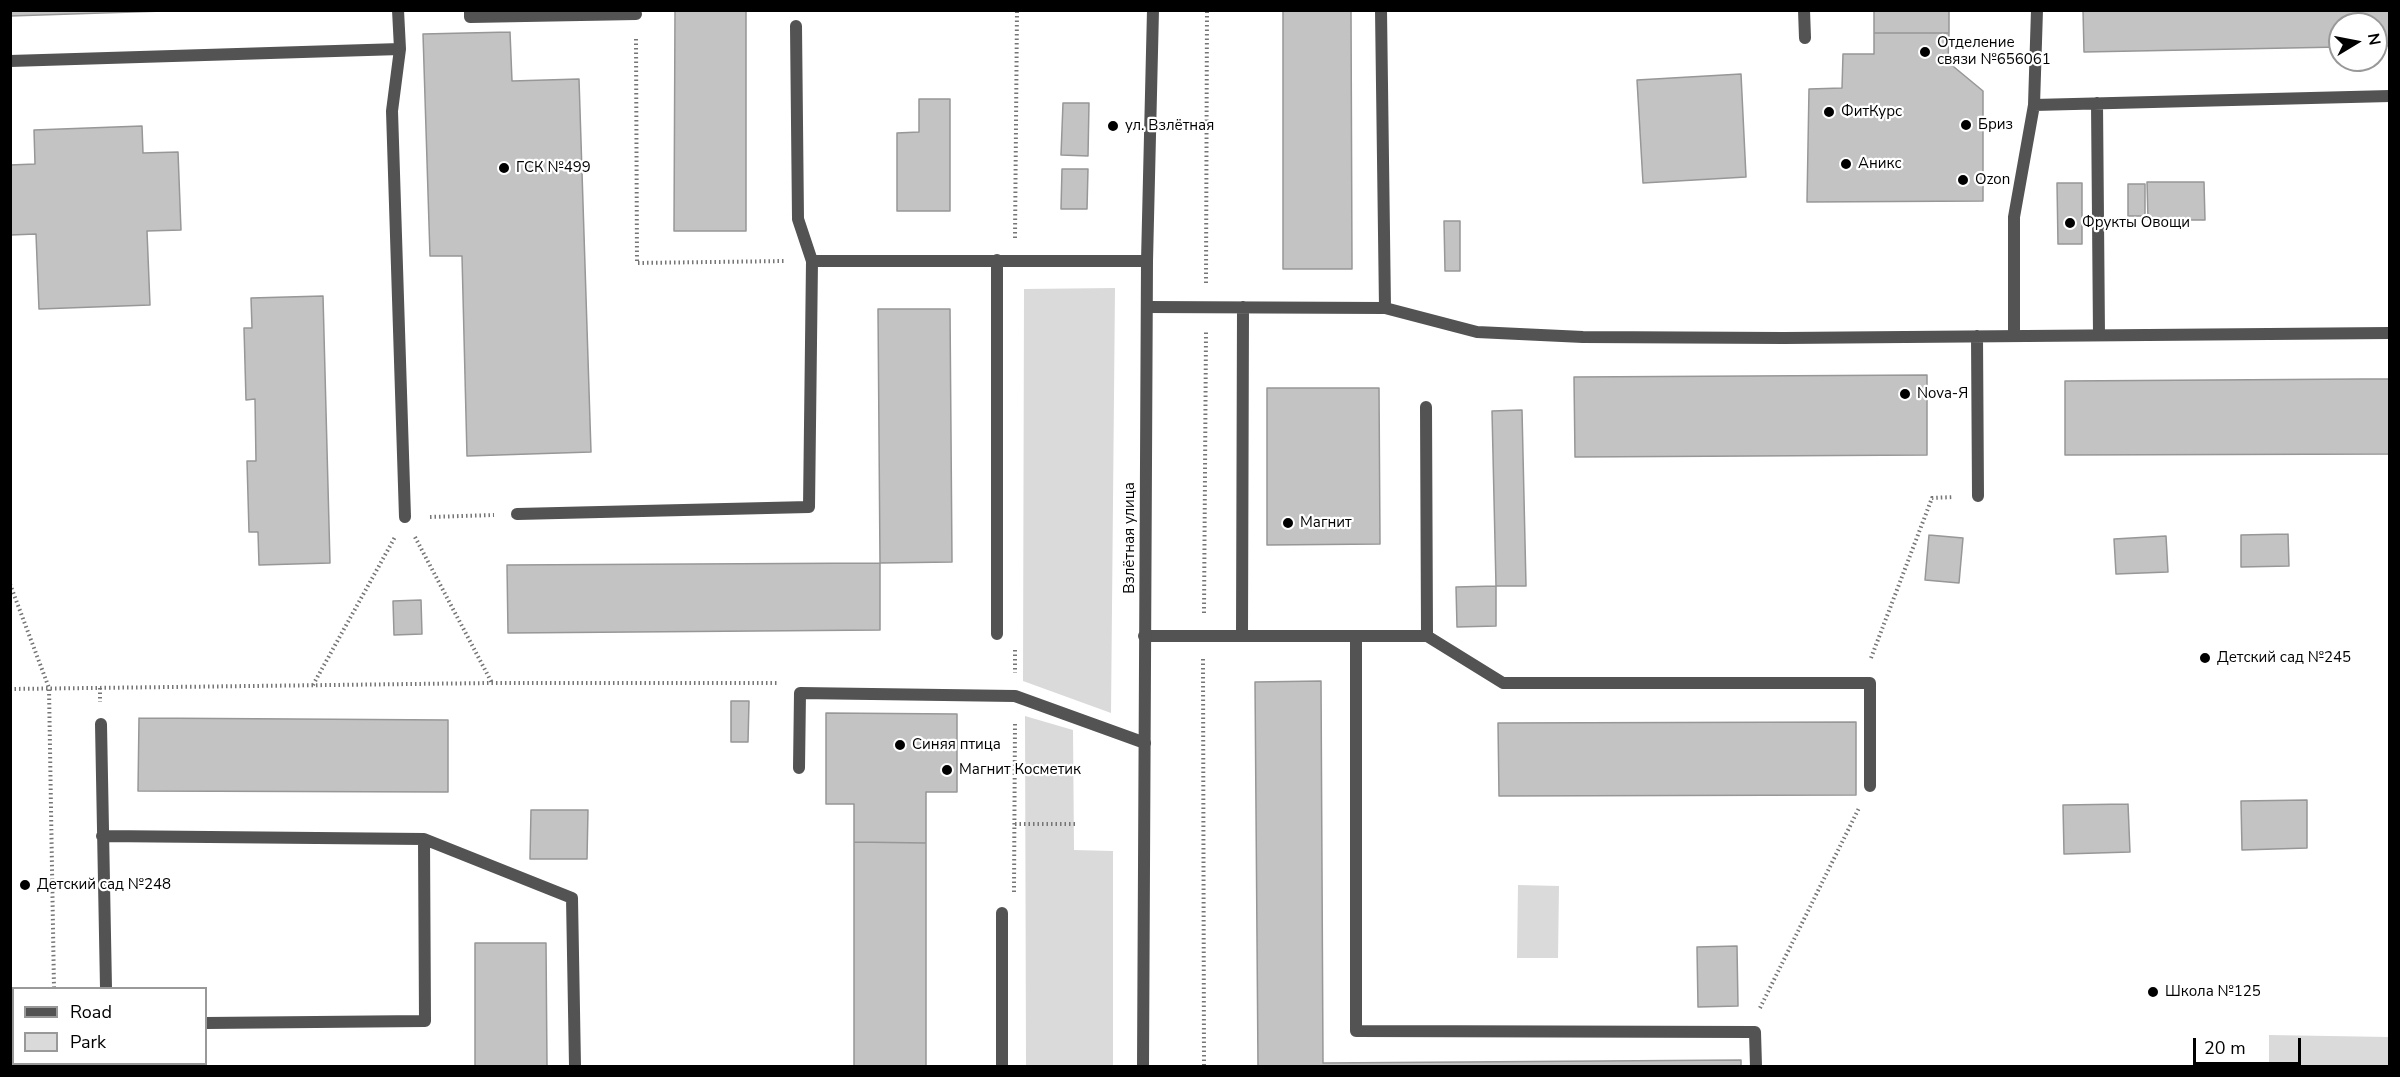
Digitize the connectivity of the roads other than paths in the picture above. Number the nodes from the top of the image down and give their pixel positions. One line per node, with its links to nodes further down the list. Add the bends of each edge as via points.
1 (398, 10): 10 (street)
2 (470, 10): 7 (street, via 470,16)
3 (1153, 10): 17 (street, Взлётная улица)
4 (1382, 10): 20 (street)
5 (1804, 10): 9 (street)
6 (2037, 10): 14 (street)
7 (636, 14)
8 (796, 26): 16 (street, via 798,219)
9 (1805, 38)
10 (400, 49): 11 (street); 28 (street, via 392,111)
11 (10, 61)
12 (2390, 96): 13 (street)
13 (2097, 103): 14 (street); 22 (street)
14 (2034, 105): 24 (street, via 2014,218)
15 (998, 260): 16 (street); 17 (street); 29 (street)
16 (812, 261): 27 (street, via 809,507)
17 (1148, 261): 18 (street, Взлётная улица)
18 (1147, 307): 19 (street); 30 (street, Взлётная улица)
19 (1243, 307): 20 (street); 31 (street)
20 (1385, 308): 23 (street, via 1477,332 1582,337)
21 (2390, 333): 22 (street)
22 (2099, 335): 24 (street)
23 (1977, 336): 24 (street); 26 (street)
24 (2014, 336)
25 (1426, 407): 33 (street)
26 (1978, 496)
27 (517, 514)
28 (405, 518)
29 (997, 634)
30 (1144, 636): 31 (street); 35 (street, Взлётная улица)
31 (1242, 636): 32 (street)
32 (1356, 636): 33 (street); 46 (street, via 1356,1031 1755,1032)
33 (1427, 636): 37 (street, via 1503,683 1870,683)
34 (101, 724): 38 (street)
35 (1145, 742): 36 (street, via 1016,696 800,693); 45 (street, Взлётная улица)
36 (799, 768)
37 (1870, 786)
38 (102, 836): 39 (street); 41 (street)
39 (424, 838): 42 (street, via 425,1021); 43 (street, via 573,898)
40 (1002, 913): 44 (street)
41 (106, 987)
42 (207, 1023)
43 (575, 1066)
44 (1002, 1066)
45 (1143, 1066)
46 (1756, 1066)

